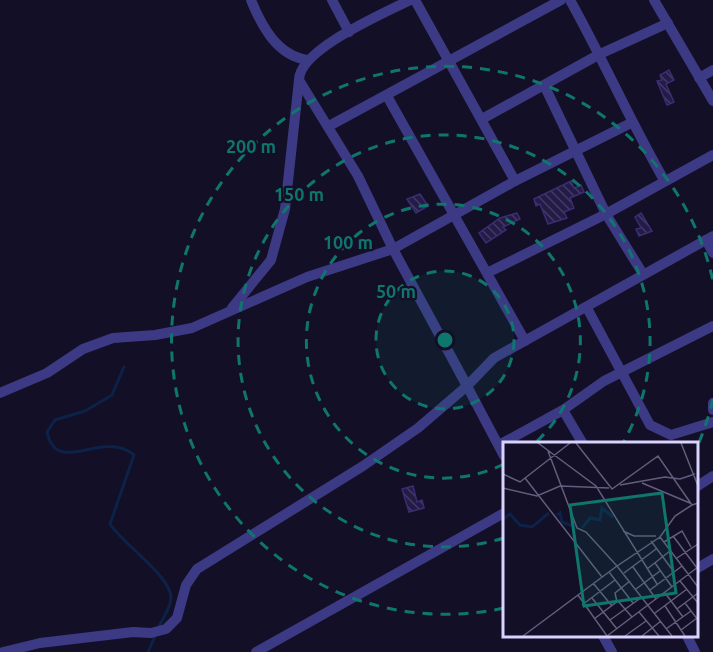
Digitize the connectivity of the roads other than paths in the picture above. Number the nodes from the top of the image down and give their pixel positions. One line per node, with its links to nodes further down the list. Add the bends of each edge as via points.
1 (250, 0): 11 (street, via 281,50)
2 (332, 0): 9 (street)
3 (410, 0): 9 (street)
4 (415, 0): 12 (street)
5 (561, 0): 12 (street)
6 (570, 0): 10 (street)
7 (654, 0): 8 (street)
8 (668, 23): 10 (street); 14 (street)
9 (348, 32): 11 (street)
10 (600, 54): 16 (street); 20 (street)
11 (307, 60): 15 (street, via 299,71)
12 (447, 60): 17 (street); 19 (street)
13 (713, 70): 14 (street)
14 (699, 78): 18 (street)
15 (299, 80): 21 (street); 34 (street, via 285,208 271,260)
16 (545, 87): 19 (street); 22 (street)
17 (387, 96): 21 (street); 26 (street)
18 (713, 101)
19 (482, 119): 25 (street)
20 (632, 123): 22 (street); 24 (street)
21 (329, 126): 29 (street)
22 (576, 152): 25 (street); 27 (street)
23 (713, 155): 24 (street)
24 (664, 180): 27 (street)
25 (515, 182): 26 (street)
26 (455, 213): 29 (street); 31 (street)
27 (606, 214): 31 (street); 32 (street)
28 (710, 238): 30 (street); 32 (street)
29 (393, 249): 34 (street, via 307,277); 38 (street)
30 (713, 253)
31 (489, 272): 36 (street)
32 (643, 274): 33 (street)
33 (586, 308): 36 (street); 37 (street)
34 (230, 311): 39 (street, via 192,328 113,338 83,349 47,373)
35 (713, 326): 37 (street)
36 (525, 341): 38 (street, via 494,358)
37 (620, 372): 41 (street); 43 (street, via 650,425 671,435)
38 (467, 386): 47 (street); 56 (street, via 418,428 363,466 198,569 186,585 177,618 166,629 40,643)
39 (0, 393)
40 (713, 404): 42 (street)
41 (563, 410): 44 (street); 45 (street)
42 (713, 410)
43 (713, 422)
44 (504, 442)
45 (582, 442)
46 (503, 443): 47 (street)
47 (499, 445): 48 (street)
48 (503, 454)
49 (713, 476): 50 (street)
50 (698, 486)
51 (503, 514): 57 (street)
52 (713, 559): 53 (street)
53 (698, 568)
54 (604, 637): 58 (street)
55 (688, 637): 59 (street)
56 (3, 652)
57 (256, 652)
58 (612, 652)
59 (695, 652)

